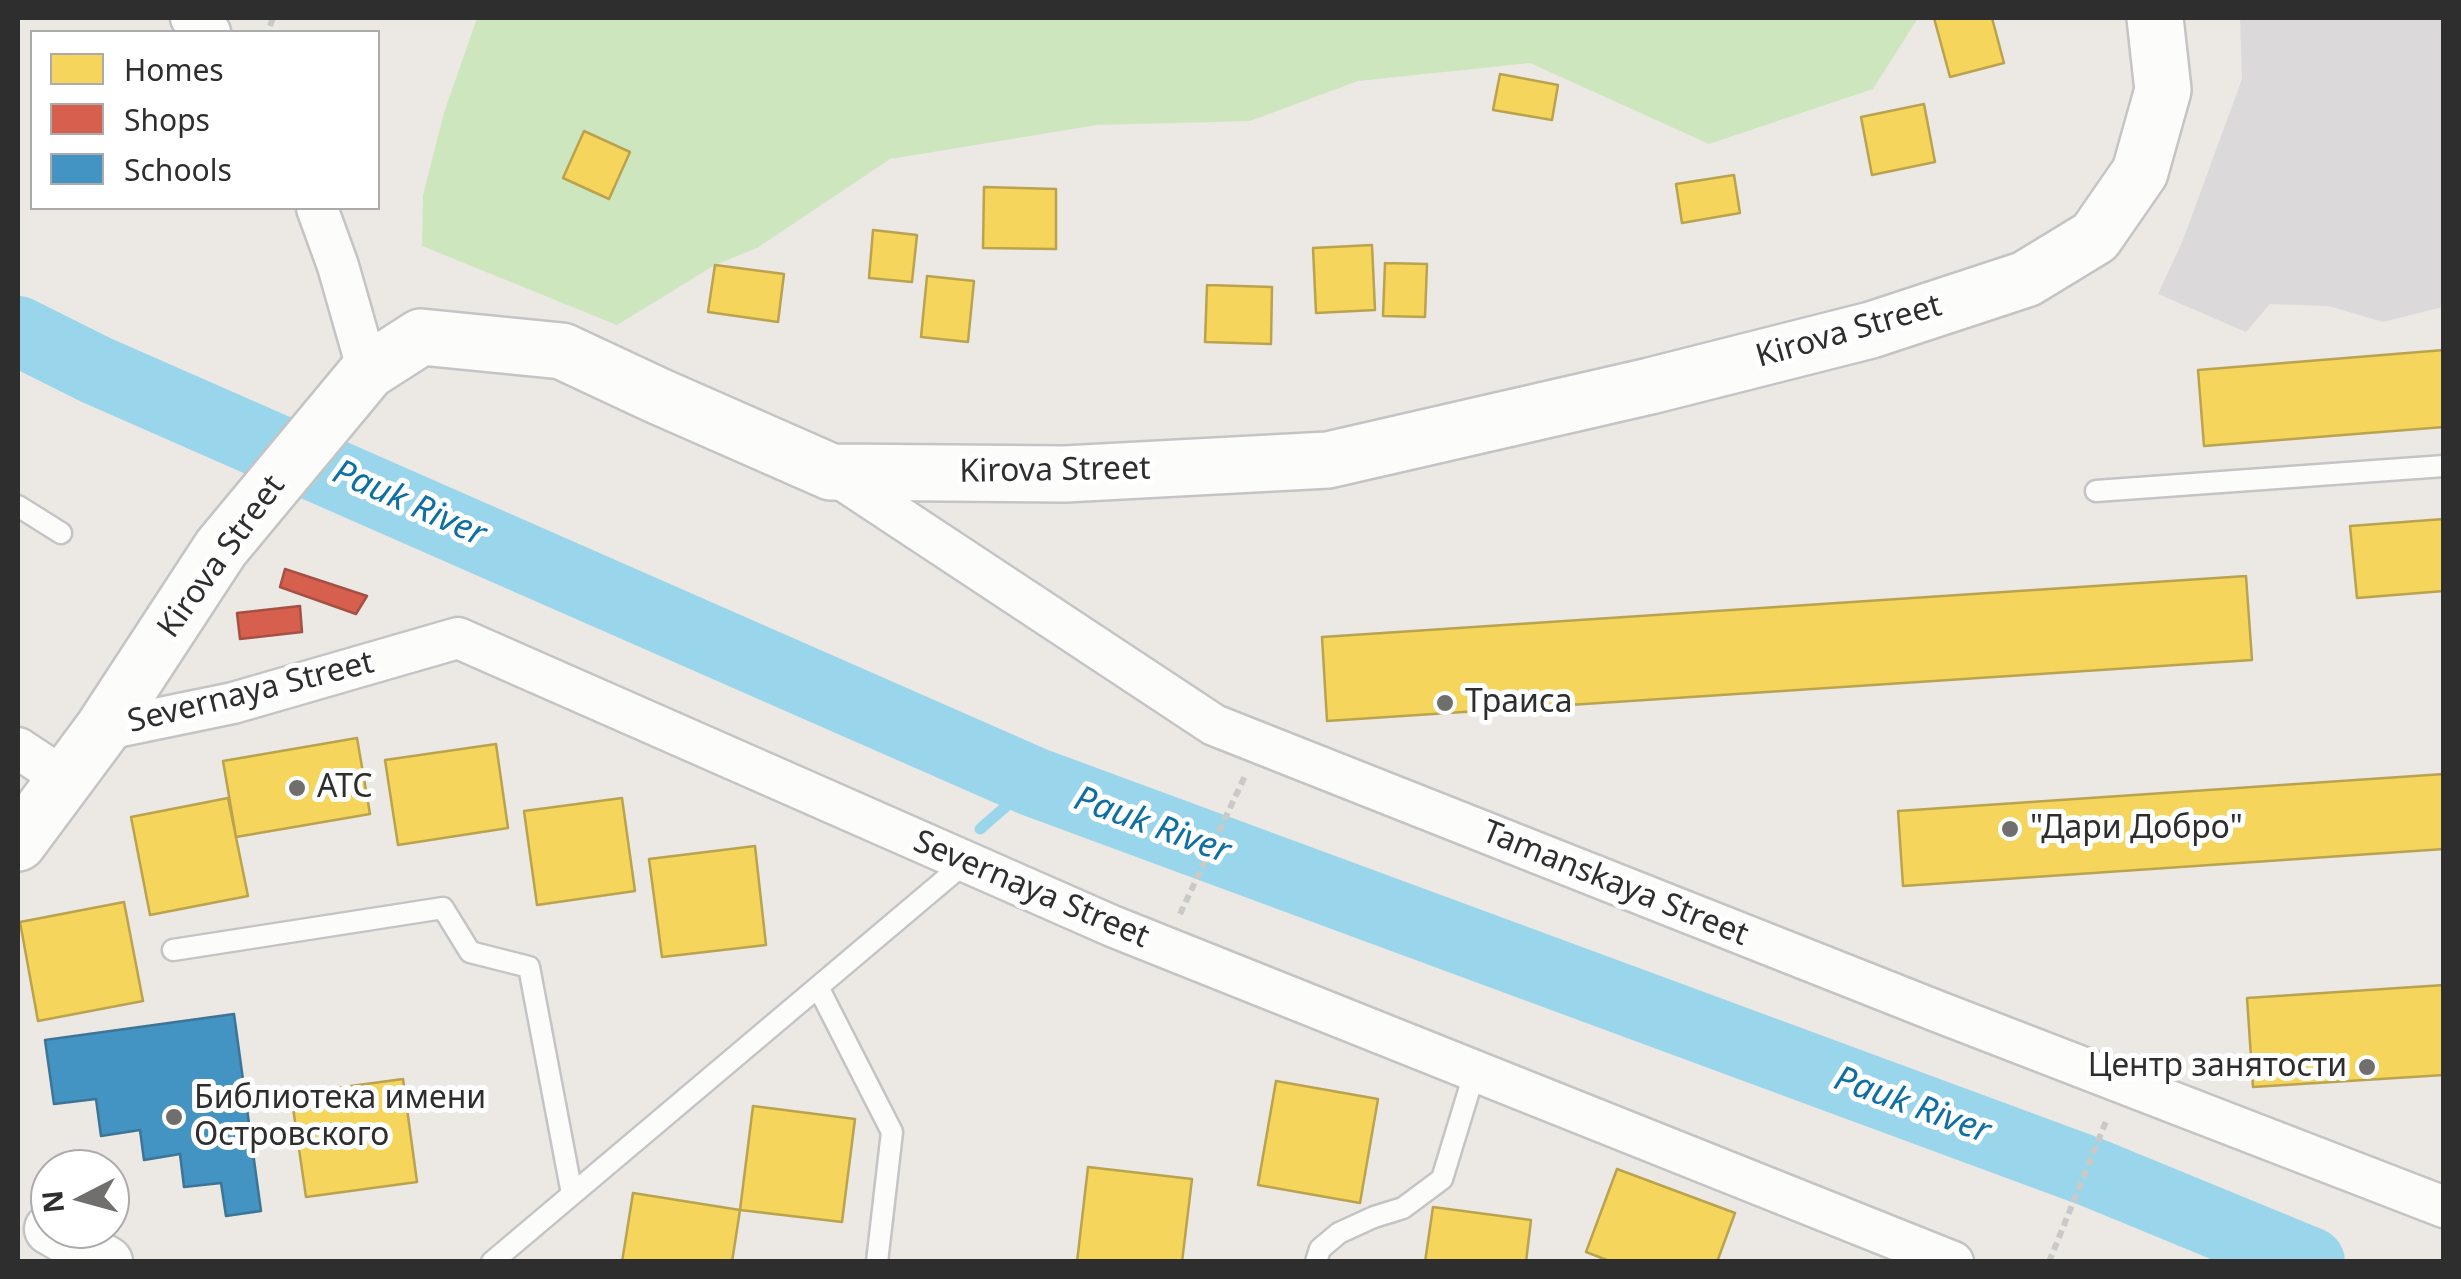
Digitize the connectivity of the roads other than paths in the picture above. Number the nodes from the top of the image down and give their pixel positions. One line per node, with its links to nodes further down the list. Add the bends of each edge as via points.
1 (2156, 18): 5 (main road, Kirova Street, via 2163,90 2140,172 2095,238 2026,279 1871,330 1328,460 1066,474)
2 (319, 210): 3 (street)
3 (368, 371): 5 (main road, Kirova Street, via 421,338 562,351); 9 (main road, Kirova Street, via 222,548)
4 (2444, 466): 6 (lane)
5 (831, 472): 18 (street, Tamanskaya Street, via 1214,725)
6 (2096, 491)
7 (18, 506): 8 (lane)
8 (62, 533)
9 (102, 730): 11 (main road, Kirova Street); 13 (street, Severnaya Street, via 232,703 458,638)
10 (18, 748): 11 (street)
11 (66, 780): 12 (main road, Kirova Street)
12 (18, 844)
13 (966, 862): 15 (lane); 16 (street, Severnaya Street)
14 (173, 950): 17 (lane, via 444,908 470,952 529,967)
15 (818, 987): 17 (lane); 22 (lane, via 892,1132)
16 (1476, 1071): 23 (lane, via 1442,1179 1403,1208 1339,1233); 24 (street, Severnaya Street)
17 (572, 1194): 21 (lane)
18 (2444, 1207)
19 (85, 1249): 20 (street)
20 (107, 1262)
21 (492, 1262)
22 (876, 1262)
23 (1316, 1262)
24 (1953, 1262)

